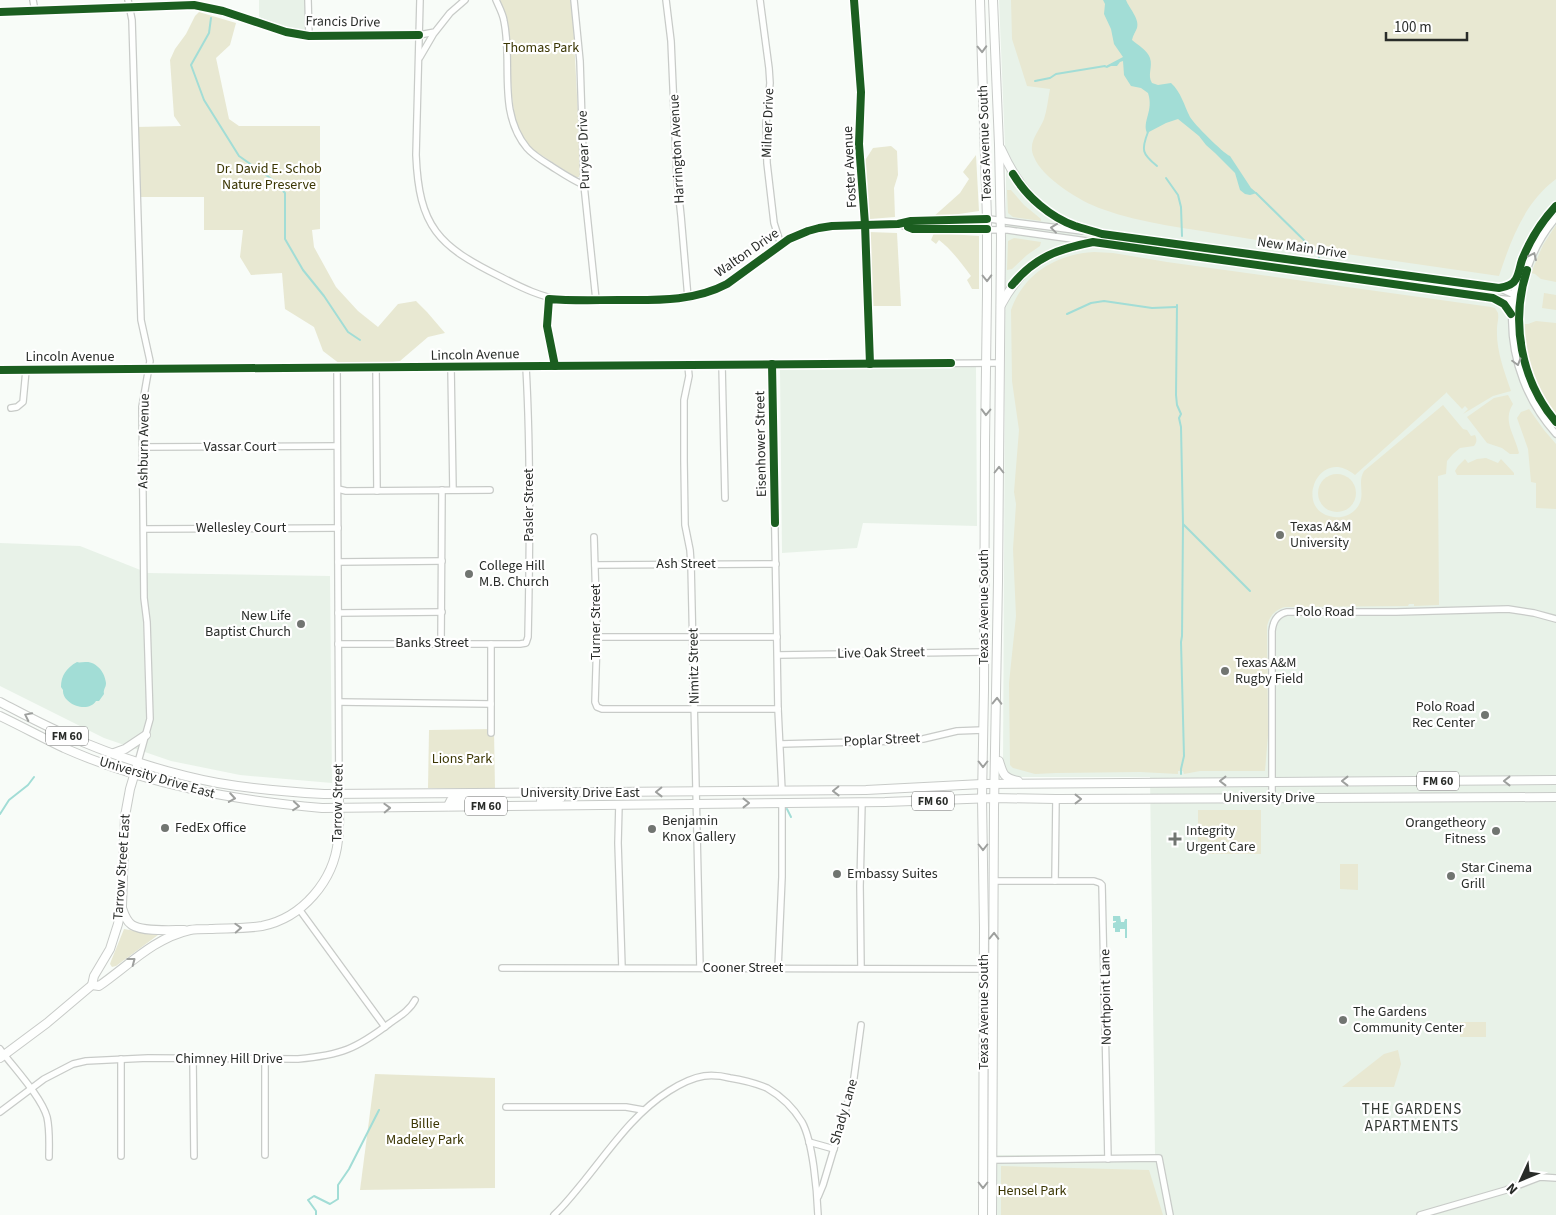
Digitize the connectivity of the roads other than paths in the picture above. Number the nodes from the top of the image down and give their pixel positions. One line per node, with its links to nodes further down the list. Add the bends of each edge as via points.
1 (33, 0): 14 (street)
2 (128, 0): 13 (street, Ashburn Avenue)
3 (308, 0): 18 (street)
4 (420, 0): 17 (street, Walton Drive)
5 (465, 0): 16 (street)
6 (496, 0): 23 (street, via 504,20 508,102 514,128 528,149 539,158)
7 (574, 0): 23 (street, Puryear Drive, via 580,61)
8 (666, 0): 42 (street, Harrington Avenue, via 672,41 676,179)
9 (760, 0): 33 (street, Milner Drive, via 770,83 767,163 774,223)
10 (854, 0): 27 (street, Foster Avenue)
11 (980, 0): 20 (main road, Texas Avenue South, one-way to 20)
12 (993, 0): 21 (main road, Texas Avenue South)
13 (130, 8): 14 (street, Francis Drive); 18 (street, Francis Drive, via 202,6); 61 (street, Ashburn Avenue, via 141,320 149,353)
14 (35, 11): 15 (street, Francis Drive)
15 (0, 12)
16 (435, 32): 17 (street, Francis Drive); 19 (street)
17 (419, 35): 18 (street, Francis Drive); 19 (street, Walton Drive)
18 (309, 36)
19 (419, 59): 41 (street, Walton Drive, via 417,175 422,204 432,226 449,246 467,259)
20 (982, 67): 21 (main road); 26 (main road, Texas Avenue South)
21 (996, 67): 22 (main road, Texas Avenue South)
22 (999, 145): 29 (main road, Texas Avenue South); 31 (main road, via 1015,178 1039,205 1067,223)
23 (584, 185): 45 (street, Puryear Drive)
24 (1556, 206): 37 (street, via 1532,239)
25 (1556, 218): 44 (street, one-way to 25, via 1532,256)
26 (987, 219): 28 (street, Walton Drive); 29 (street, Walton Drive); 30 (main road, Texas Avenue South)
27 (865, 224): 28 (street, Walton Drive); 33 (street, Walton Drive, via 819,228); 51 (street, Foster Avenue)
28 (898, 224): 30 (street, Walton Drive, via 913,229)
29 (1000, 225): 30 (street, Walton Drive); 31 (street, New Main Drive, one-way to 29); 32 (street, New Main Drive); 46 (main road, Texas Avenue South)
30 (987, 229): 48 (main road, Texas Avenue South, one-way to 48)
31 (1102, 234): 34 (street, New Main Drive)
32 (1093, 242): 35 (street, New Main Drive); 46 (main road, via 1061,249 1036,262 1012,285)
33 (781, 244): 42 (street, Walton Drive, via 727,284)
34 (1244, 252): 35 (street); 36 (street, New Main Drive)
35 (1243, 264): 38 (street, New Main Drive)
36 (1377, 271): 38 (street); 39 (street, New Main Drive)
37 (1516, 280): 39 (street); 40 (street)
38 (1376, 282): 43 (street, New Main Drive)
39 (1499, 288): 40 (street, New Main Drive)
40 (1512, 297): 43 (street, New Main Drive); 44 (street, New Main Drive); 47 (street)
41 (549, 298): 45 (street, Walton Drive); 53 (street, via 547,326)
42 (688, 298): 45 (street, Walton Drive)
43 (1492, 298): 47 (street, via 1504,304)
44 (1520, 298): 62 (street, via 1522,354)
45 (596, 300)
46 (1000, 307): 49 (main road, Texas Avenue South)
47 (1511, 314): 63 (street, one-way to 63, via 1516,360)
48 (986, 363): 49 (street, Lincoln Avenue); 51 (street, Lincoln Avenue); 76 (main road, Texas Avenue South, one-way to 76)
49 (1000, 363): 75 (main road, Texas Avenue South, one-way to 49)
50 (772, 364): 51 (street, Lincoln Avenue); 52 (street, Lincoln Avenue); 83 (street, Eisenhower Street)
51 (870, 364)
52 (722, 365): 54 (street, Lincoln Avenue); 74 (street)
53 (555, 366): 54 (street, Lincoln Avenue); 55 (street, Lincoln Avenue)
54 (688, 366): 82 (street, Nimitz Street, via 684,400 684,470 685,524)
55 (526, 367): 58 (street, Lincoln Avenue); 91 (street, Pasler Street, via 529,560)
56 (337, 368): 57 (street, Lincoln Avenue); 61 (street, Lincoln Avenue); 67 (street, Tarrow Street)
57 (376, 368): 58 (street, Lincoln Avenue); 73 (street)
58 (451, 368): 71 (street)
59 (0, 370): 60 (street, Lincoln Avenue)
60 (26, 370): 61 (street, Lincoln Avenue); 64 (street, via 23,402)
61 (148, 370): 68 (street, Ashburn Avenue, via 142,407)
62 (1539, 397): 63 (street); 65 (street)
63 (1532, 401): 66 (street)
64 (10, 408)
65 (1556, 422)
66 (1556, 434)
67 (337, 446): 68 (street, Vassar Court); 69 (street, Tarrow Street)
68 (143, 447): 78 (street, Ashburn Avenue)
69 (338, 489): 73 (street); 77 (street, Tarrow Street)
70 (442, 490): 71 (street); 73 (street); 80 (street)
71 (453, 490): 72 (street)
72 (490, 490)
73 (377, 491)
74 (725, 498)
75 (998, 518): 76 (main road); 108 (main road, Texas Avenue South, one-way to 75)
76 (984, 519): 95 (main road, Texas Avenue South)
77 (338, 528): 78 (street, Wellesley Court); 81 (street, Tarrow Street)
78 (144, 529): 106 (street, Ashburn Avenue, via 150,695)
79 (594, 537): 84 (street, Turner Street)
80 (442, 561): 81 (street); 85 (street)
81 (338, 562): 86 (street, Tarrow Street)
82 (691, 564): 83 (street, Ash Street); 84 (street, Ash Street); 88 (street, Nimitz Street)
83 (776, 564): 90 (street, Eisenhower Street)
84 (595, 565): 89 (street, Turner Street)
85 (442, 612): 86 (street); 93 (street)
86 (338, 613): 92 (street, Tarrow Street)
87 (1556, 619): 113 (street, Polo Road, via 1508,609 1287,612 1279,615 1272,631)
88 (694, 636): 89 (street); 90 (street); 101 (street, Nimitz Street)
89 (597, 637): 101 (street, Turner Street, via 597,707)
90 (777, 637): 96 (street, Eisenhower Street)
91 (526, 643): 94 (street, Banks Street)
92 (338, 644): 93 (street, Banks Street); 98 (street, Tarrow Street)
93 (441, 644): 94 (street, Banks Street)
94 (491, 644): 99 (street)
95 (984, 652): 96 (street, Live Oak Street); 104 (main road, Texas Avenue South)
96 (778, 655): 102 (street, Eisenhower Street)
97 (0, 702): 100 (main road, University Drive East / FM 60)
98 (339, 702): 99 (street); 121 (street, Tarrow Street)
99 (491, 704): 105 (street)
100 (4, 707): 109 (main road, University Drive East / FM 60, one-way to 100)
101 (695, 709): 102 (street); 118 (street, Nimitz Street)
102 (778, 709): 107 (street, Eisenhower Street)
103 (0, 716): 111 (main road, University Drive East / FM 60, via 64,748)
104 (983, 730): 107 (street, Poplar Street, via 957,731 899,742); 114 (main road, Texas Avenue South, one-way to 114)
105 (491, 733)
106 (146, 735): 109 (main road); 110 (street, Ashburn Avenue)
107 (780, 744): 117 (street, Eisenhower Street)
108 (996, 750): 115 (main road, Texas Avenue South); 116 (main road, via 1000,769 1006,777)
109 (114, 753): 110 (main road, University Drive East / FM 60)
110 (138, 762): 111 (main road, Tarrow Street East); 121 (main road, University Drive East / FM 60, via 217,783 283,792)
111 (134, 774): 135 (main road, University Drive East / FM 60, one-way to 135, via 217,795); 138 (main road, Tarrow Street East, via 125,816)
112 (1556, 780): 113 (main road, University Drive / FM 60, one-way to 113)
113 (1272, 782): 116 (main road, University Drive / FM 60, one-way to 116); 126 (street, Polo Road)
114 (982, 784): 115 (main road, University Drive East / FM 60); 117 (main road, University Drive East / FM 60, one-way to 117); 124 (main road, Texas Avenue South)
115 (995, 784): 116 (main road, University Drive / FM 60); 125 (main road, Texas Avenue South)
116 (1030, 784)
117 (782, 791): 118 (main road, University Drive East / FM 60)
118 (697, 792): 120 (main road, University Drive East / FM 60, one-way to 120); 131 (street, Nimitz Street)
119 (563, 793): 120 (main road, University Drive East / FM 60); 122 (main road, University Drive East / FM 60); 132 (main road, via 559,799)
120 (608, 793): 133 (main road, via 600,799 586,801)
121 (339, 794): 122 (main road, University Drive East / FM 60); 135 (main road, Tarrow Street)
122 (471, 794): 134 (main road, via 451,800)
123 (1556, 797): 126 (main road, University Drive / FM 60)
124 (982, 798): 125 (main road, University Drive / FM 60); 128 (main road, University Drive East / FM 60); 147 (main road, Texas Avenue South, one-way to 147)
125 (994, 798): 127 (main road, University Drive / FM 60); 136 (main road, Texas Avenue South)
126 (1272, 798): 127 (main road, University Drive / FM 60, one-way to 126)
127 (1056, 799): 137 (street)
128 (862, 802): 129 (main road, University Drive East / FM 60); 146 (street)
129 (782, 803): 131 (main road, University Drive East / FM 60, one-way to 129); 145 (street)
130 (618, 804): 131 (main road, University Drive East / FM 60); 133 (main road, University Drive East / FM 60); 143 (street)
131 (697, 804): 144 (street, Nimitz Street)
132 (533, 805): 133 (main road, University Drive East / FM 60); 134 (main road, University Drive East / FM 60)
133 (584, 805)
134 (448, 806): 135 (main road, University Drive East / FM 60, one-way to 134)
135 (339, 809): 139 (main road, Tarrow Street, via 338,840 330,869 322,884)
136 (994, 881): 137 (street); 169 (main road, Texas Avenue South, one-way to 136)
137 (1055, 881): 168 (street, Northpoint Lane, via 1097,881 1103,889)
138 (122, 906): 140 (main road, via 132,925); 141 (main road, Tarrow Street East, via 116,936)
139 (299, 909): 140 (main road, Tarrow Street, one-way to 139, via 263,926); 152 (street)
140 (190, 930): 148 (main road, Tarrow Street, one-way to 140, via 150,948)
141 (106, 958): 148 (main road, via 105,969); 149 (main road, Tarrow Street East)
142 (502, 968): 143 (street, Cooner Street)
143 (622, 968): 144 (street, Cooner Street)
144 (700, 968): 145 (street, Cooner Street)
145 (778, 968): 146 (street, Cooner Street)
146 (861, 968): 147 (street, Cooner Street)
147 (984, 968): 158 (main road, Texas Avenue South)
148 (112, 977): 149 (main road, Tarrow Street, via 99,986)
149 (92, 985): 153 (main road, Tarrow Street)
150 (416, 1000): 152 (street, Chimney Hill Drive, via 411,1008)
151 (860, 1025): 163 (street, Shady Lane, via 853,1085)
152 (385, 1028): 154 (street, Chimney Hill Drive, via 356,1047 338,1053 298,1059)
153 (2, 1054): 157 (street)
154 (265, 1058): 155 (street, Chimney Hill Drive); 164 (street)
155 (193, 1059): 156 (street, Chimney Hill Drive); 166 (street)
156 (120, 1060): 157 (street, Chimney Hill Drive, via 73,1064); 165 (street)
157 (30, 1089): 161 (street, Chimney Hill Drive); 167 (street, via 47,1118)
158 (984, 1102): 169 (main road, via 988,1107 988,1153); 174 (main road, Texas Avenue South, one-way to 174)
159 (506, 1107): 160 (street, via 626,1107)
160 (643, 1110): 162 (street, via 695,1078 710,1075 742,1080 767,1089 786,1102 802,1123); 172 (street)
161 (0, 1112)
162 (809, 1142): 163 (street); 171 (street)
163 (834, 1149): 171 (street, Shady Lane)
164 (265, 1155)
165 (121, 1156)
166 (194, 1156)
167 (49, 1157)
168 (1108, 1159): 169 (street); 176 (street, via 1159,1158)
169 (992, 1160): 175 (main road, Texas Avenue South)
170 (1556, 1178): 177 (street, via 1540,1177)
171 (818, 1196): 173 (street)
172 (554, 1215)
173 (818, 1215)
174 (983, 1215)
175 (992, 1215)
176 (1170, 1215)
177 (1420, 1215)

